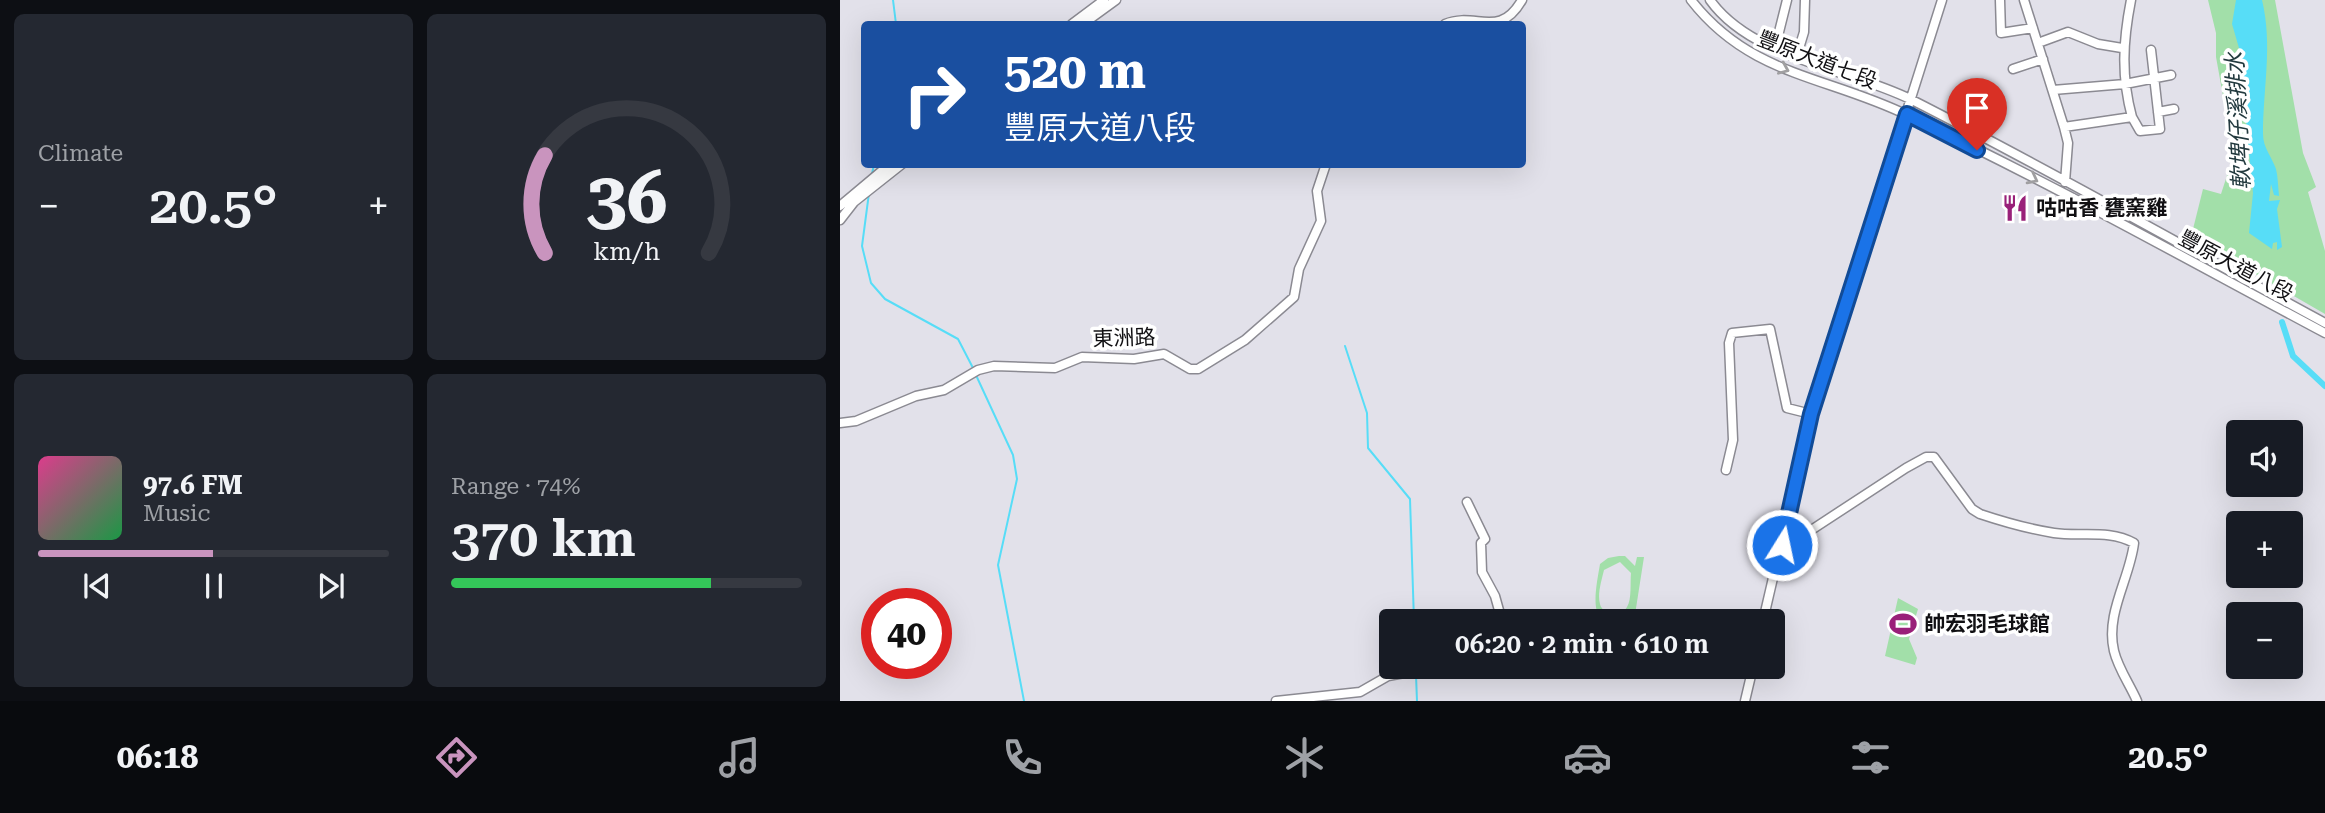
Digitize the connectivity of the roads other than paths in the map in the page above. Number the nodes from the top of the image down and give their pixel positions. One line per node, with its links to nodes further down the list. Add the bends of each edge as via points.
1 (1104, 0): 12 (street)
2 (1116, 0): 13 (street)
3 (1522, 0): 14 (street)
4 (1691, 0): 30 (street, 豐原大道七段, one-way to 30, via 1711,25 1759,58)
5 (1710, 0): 17 (street, 豐原大道七段, via 1727,18)
6 (1787, 0): 17 (street)
7 (1805, 0): 20 (street, via 1804,32)
8 (1942, 0): 27 (street)
9 (2000, 0): 15 (street, via 2001,33)
10 (2024, 0): 15 (street)
11 (2131, 0): 18 (street)
12 (1076, 21)
13 (1087, 21)
14 (1502, 21)
15 (2033, 28): 16 (street)
16 (2038, 43): 18 (street, via 2068,32); 21 (street)
17 (1775, 48): 20 (street, 豐原大道七段)
18 (2122, 48): 25 (street)
19 (2151, 50): 24 (street)
20 (1797, 55): 27 (street, 豐原大道七段)
21 (2043, 59): 22 (street); 26 (street)
22 (2013, 68)
23 (2171, 75): 24 (street)
24 (2155, 79): 25 (street); 29 (street)
25 (2125, 83): 26 (street); 31 (street)
26 (2053, 90): 32 (street)
27 (1911, 99): 30 (street); 37 (street, 豐原大道八段)
28 (2174, 110): 29 (street)
29 (2158, 112): 31 (street, via 2160,129 2140,131)
30 (1907, 114): 42 (street, 豐原大道八段, one-way to 42); 43 (street)
31 (2132, 117): 32 (street)
32 (2064, 127): 37 (street, via 2068,143)
33 (887, 168): 36 (street)
34 (895, 168): 36 (street)
35 (1325, 168): 44 (street, 東洲路, via 1317,191 1320,224 1299,269 1294,297 1216,359 1194,369 1164,354 1134,359 1087,356 1055,368 999,366 975,372 944,390)
36 (879, 177): 38 (street)
37 (2065, 182): 41 (street, 豐原大道八段)
38 (861, 192): 39 (street); 40 (street)
39 (840, 206)
40 (840, 220)
41 (2325, 323)
42 (2325, 333)
43 (1811, 414): 45 (street, via 1787,408 1770,330 1732,332 1732,440); 47 (street)
44 (840, 423)
45 (1726, 470)
46 (1467, 502): 48 (street, via 1485,539 1481,543 1482,572)
47 (1782, 545): 49 (street); 55 (street, via 1926,457 1934,457 1980,514 2052,533 2126,539 2134,543 2133,554 2111,634 2114,652)
48 (1499, 609)
49 (1766, 609)
50 (1384, 679): 52 (street)
51 (1750, 679): 54 (street)
52 (1361, 696): 53 (street)
53 (1276, 701)
54 (1745, 701)
55 (2137, 701)

